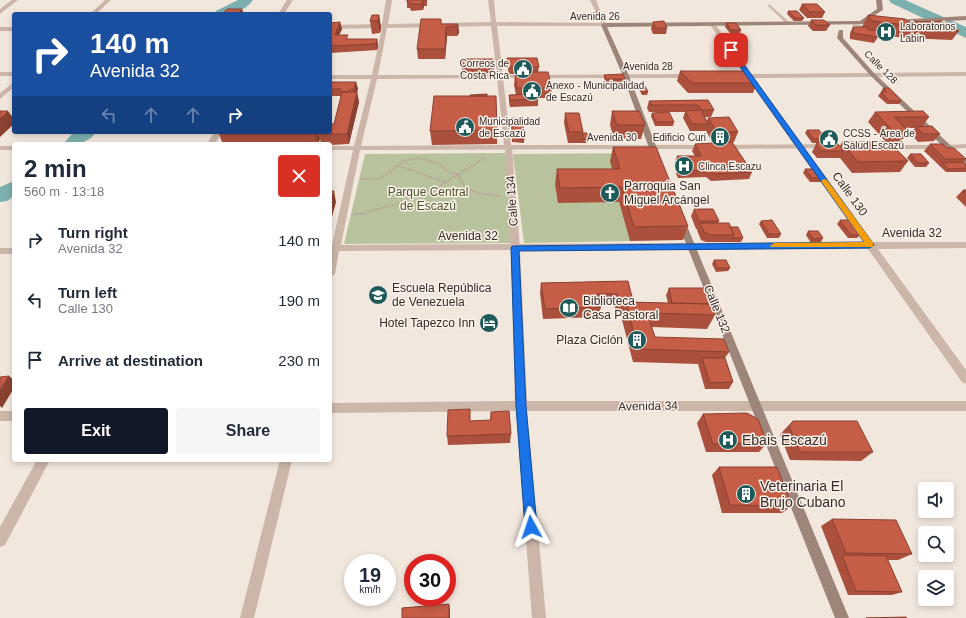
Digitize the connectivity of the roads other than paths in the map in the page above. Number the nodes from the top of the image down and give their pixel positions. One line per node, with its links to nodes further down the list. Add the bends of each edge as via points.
1 (14, 0): 9 (street)
2 (108, 0): 10 (street)
3 (290, 0): 11 (street)
4 (389, 0): 23 (street)
5 (491, 0): 19 (street, Calle 134)
6 (593, 0): 20 (street)
7 (879, 0): 12 (main road, via 880,10)
8 (769, 5): 16 (lane)
9 (0, 12)
10 (94, 12)
11 (282, 12)
12 (870, 16): 18 (main road); 18 (main road, via 881,22)
13 (966, 18): 15 (main road)
14 (889, 22): 15 (main road)
15 (913, 22): 25 (lane)
16 (788, 23): 17 (main road, Avenida 26); 21 (main road, Avenida 26)
17 (825, 23): 18 (main road, Avenida 26); 29 (main road, via 836,26)
18 (860, 23): 22 (main road)
19 (494, 24): 20 (street, Avenida 26); 23 (street, Avenida 26); 34 (street, Calle 134)
20 (604, 25): 21 (main road, Avenida 26); 35 (main road)
21 (713, 25): 38 (street, Calle 130)
22 (854, 25): 26 (lane); 29 (main road)
23 (384, 26): 24 (street, Avenida 26); 39 (street)
24 (332, 27)
25 (921, 27)
26 (876, 28)
27 (0, 29): 28 (street)
28 (12, 29)
29 (841, 31): 32 (main road, Calle 128, via 840,38)
30 (0, 74): 31 (street)
31 (12, 74)
32 (872, 74): 33 (street); 38 (street); 49 (main road, Calle 128)
33 (966, 74)
34 (500, 76): 35 (street, Avenida 28); 39 (street, Avenida 28); 47 (street, Calle 134)
35 (626, 76): 36 (street, Avenida 28); 48 (main road)
36 (695, 76)
37 (734, 76): 38 (street)
38 (750, 76): 43 (street, Calle 130)
39 (374, 77): 40 (street, Avenida 28); 53 (street)
40 (332, 78)
41 (12, 86): 42 (street)
42 (0, 97)
43 (799, 146): 44 (street, Avenida 30); 48 (street, Avenida 30); 57 (street, Calle 130)
44 (838, 146)
45 (870, 146): 49 (street)
46 (966, 146): 49 (street)
47 (508, 147): 48 (street, Avenida 30); 53 (street, Avenida 30); 61 (street, Calle 134)
48 (653, 147): 55 (main road)
49 (949, 147): 54 (main road, Calle 128)
50 (0, 148): 51 (street)
51 (12, 148)
52 (332, 148): 53 (street, Avenida 30)
53 (357, 148): 60 (street, via 344,214)
54 (966, 164)
55 (661, 168)
56 (677, 210): 59 (main road, Calle 132)
57 (870, 245): 58 (street, Avenida 32); 59 (street, Avenida 32); 64 (street, Calle 130)
58 (966, 245)
59 (690, 246): 61 (street, Avenida 32); 65 (main road, Calle 132)
60 (333, 248): 61 (street, Avenida 32)
61 (515, 248): 66 (street, Calle 134)
62 (0, 251): 63 (street)
63 (12, 251)
64 (966, 379)
65 (756, 405): 66 (street, Avenida 34); 67 (street, Avenida 34); 76 (main road, Calle 132)
66 (521, 406): 68 (street, Avenida 34); 75 (street, Calle 134)
67 (966, 406)
68 (332, 408)
69 (0, 416): 70 (street)
70 (12, 416)
71 (43, 462): 73 (street)
72 (286, 462): 74 (street)
73 (0, 540)
74 (247, 618)
75 (539, 618)
76 (842, 618)

